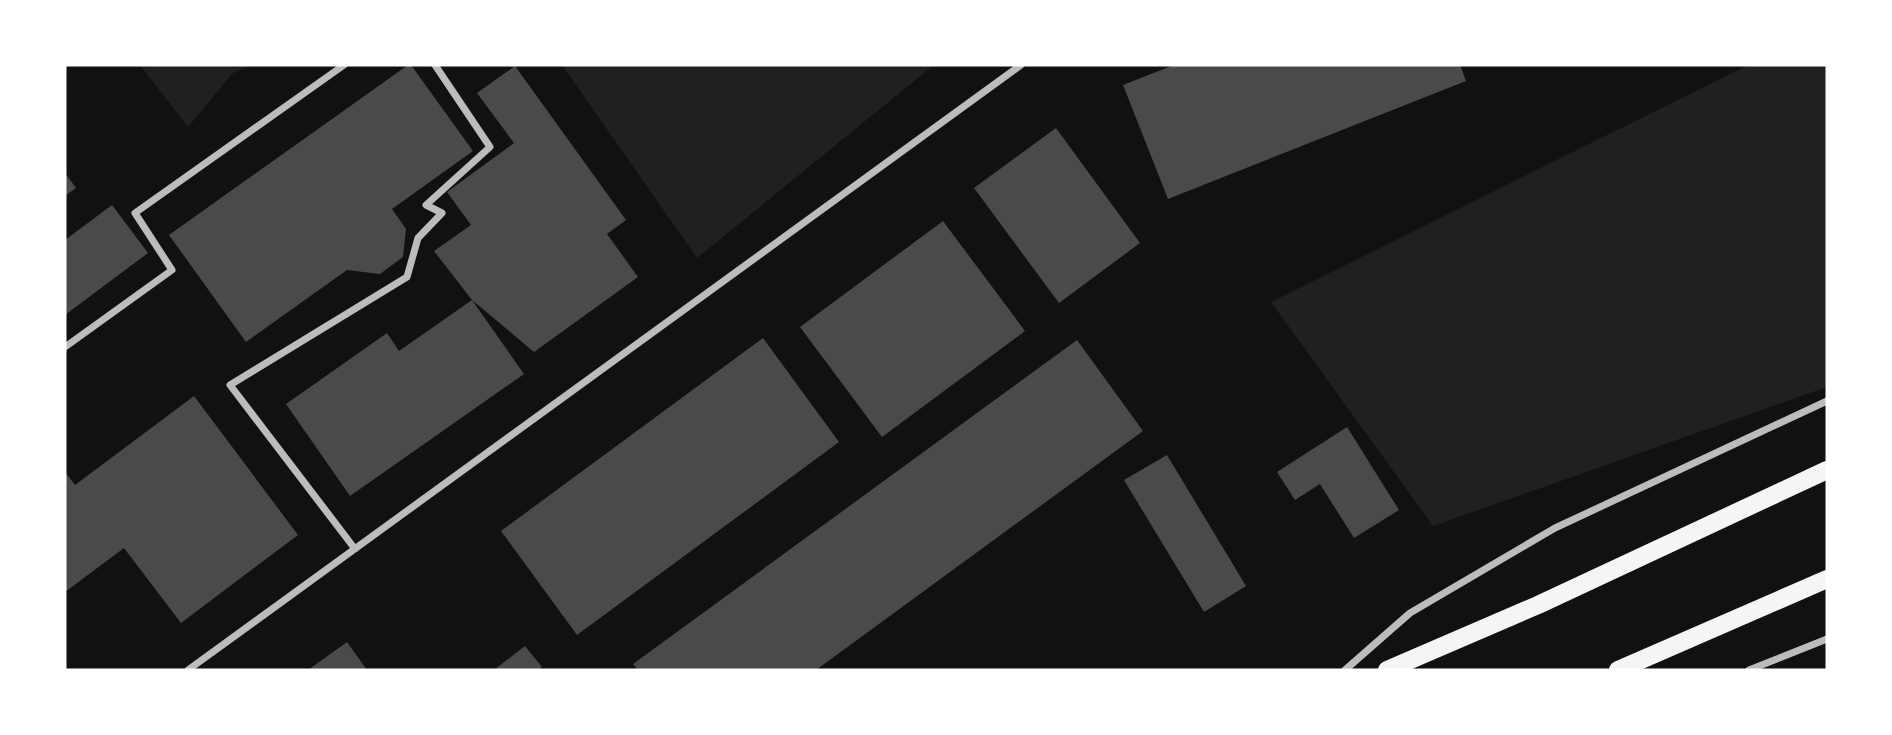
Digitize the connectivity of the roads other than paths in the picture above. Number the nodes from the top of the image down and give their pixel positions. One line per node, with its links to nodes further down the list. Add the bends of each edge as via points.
1 (344, 65): 4 (street, via 135,213 172,270)
2 (435, 65): 7 (street, via 490,147 426,205 442,213 418,237 407,277 230,385)
3 (1021, 65): 7 (street)
4 (65, 347)
5 (1827, 401): 11 (street, via 1555,528 1410,613)
6 (1827, 470): 12 (main road)
7 (355, 549): 10 (street)
8 (1827, 579): 13 (main road)
9 (1827, 639): 14 (street)
10 (188, 670)
11 (1345, 670)
12 (1387, 670)
13 (1618, 670)
14 (1749, 670)

